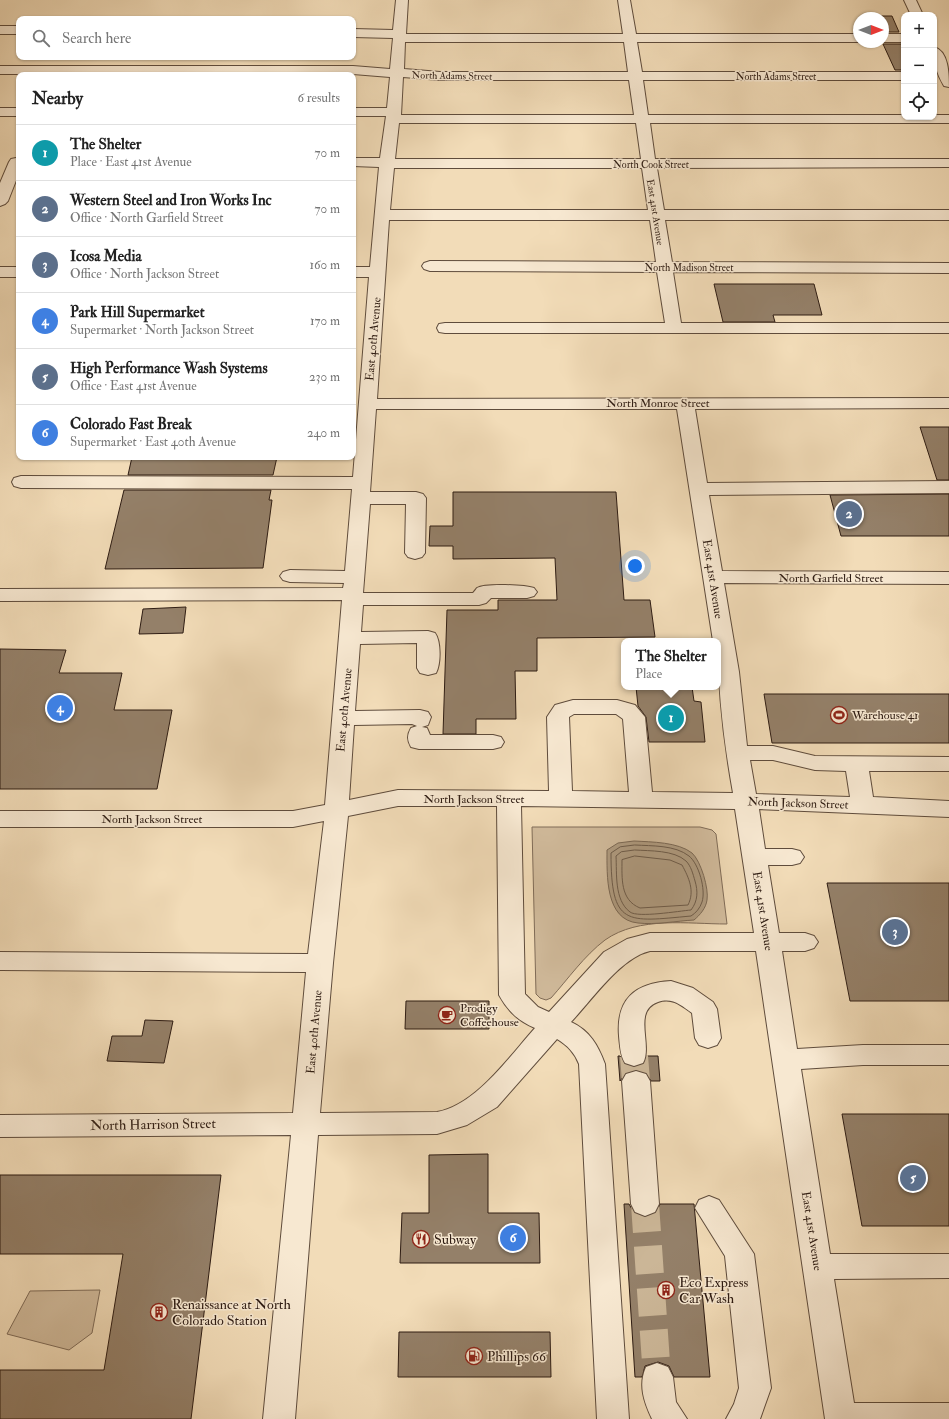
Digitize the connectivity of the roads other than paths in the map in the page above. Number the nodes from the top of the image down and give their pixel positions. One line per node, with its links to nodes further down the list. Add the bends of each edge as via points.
1 (402, 0): 8 (street, East 40th Avenue)
2 (624, 0): 9 (street, East 41st Avenue)
3 (910, 0): 4 (street)
4 (916, 12)
5 (0, 30): 6 (street)
6 (16, 30)
7 (356, 33): 8 (street)
8 (400, 36): 9 (street); 15 (street, East 40th Avenue)
9 (629, 38): 10 (street); 16 (street, East 41st Avenue)
10 (853, 38)
11 (889, 38): 12 (street)
12 (901, 38)
13 (937, 60): 18 (street)
14 (0, 70): 15 (street, North Adams Street, via 345,70)
15 (397, 74): 16 (street, North Adams Street); 22 (street, East 40th Avenue)
16 (635, 76): 17 (street, North Adams Street); 24 (street, East 41st Avenue)
17 (901, 76)
18 (943, 78)
19 (0, 112): 20 (street)
20 (16, 112)
21 (356, 112): 22 (street)
22 (394, 115): 24 (street); 28 (street, East 40th Avenue)
23 (949, 119): 24 (street)
24 (642, 120): 31 (street, East 41st Avenue)
25 (0, 162): 26 (street)
26 (16, 162)
27 (356, 162): 28 (street, North Cook Street)
28 (386, 163): 31 (street, North Cook Street); 33 (street, East 40th Avenue)
29 (949, 163): 31 (street, North Cook Street)
30 (16, 164): 32 (street)
31 (649, 164): 34 (street, East 41st Avenue)
32 (0, 201)
33 (382, 215): 34 (street); 42 (street, East 40th Avenue)
34 (656, 215): 35 (street); 37 (street, East 41st Avenue)
35 (949, 215)
36 (430, 266): 37 (street, North Madison Street)
37 (664, 267): 38 (street, North Madison Street); 45 (street, East 41st Avenue)
38 (949, 268)
39 (0, 272): 40 (street)
40 (16, 272)
41 (356, 272): 42 (street)
42 (378, 272): 48 (street, East 40th Avenue)
43 (445, 328): 45 (street)
44 (949, 328): 45 (street)
45 (674, 329)
46 (685, 403): 47 (street, North Monroe Street); 48 (street, North Monroe Street); 51 (street, East 41st Avenue)
47 (949, 403)
48 (368, 404): 52 (street, East 40th Avenue)
49 (21, 482): 52 (street)
50 (949, 487): 51 (street)
51 (699, 489): 55 (street, East 41st Avenue)
52 (361, 490): 53 (street, via 416,498); 57 (street, East 40th Avenue)
53 (415, 553)
54 (290, 576): 57 (street)
55 (713, 577): 56 (street, North Garfield Street); 64 (street, East 41st Avenue, via 728,672)
56 (949, 578)
57 (353, 590): 58 (street, via 478,599 485,592); 59 (street); 60 (street, East 40th Avenue)
58 (527, 592)
59 (0, 595)
60 (350, 638): 61 (street, via 428,637); 62 (street, East 40th Avenue)
61 (428, 668)
62 (344, 718): 63 (street, via 420,717 419,742); 73 (street, East 40th Avenue)
63 (493, 742)
64 (737, 753): 65 (street, via 773,753 815,763); 70 (street, East 41st Avenue)
65 (856, 763): 66 (street); 71 (street)
66 (949, 764)
67 (509, 799): 68 (street, North Jackson Street); 73 (street, North Jackson Street, via 398,798); 81 (street, via 512,995 515,1003 523,1009)
68 (561, 799): 69 (street, North Jackson Street); 69 (street, via 558,717 563,710 573,707 617,707 627,710 634,717)
69 (641, 799): 70 (street, North Jackson Street)
70 (746, 802): 71 (street, North Jackson Street); 75 (street, East 41st Avenue)
71 (863, 805): 72 (street, North Jackson Street)
72 (949, 809)
73 (337, 810): 74 (street, North Jackson Street, via 293,819); 80 (street, East 40th Avenue)
74 (0, 818)
75 (755, 857): 76 (street); 77 (street, East 41st Avenue)
76 (792, 858)
77 (768, 941): 78 (street, North Harrison Street); 81 (street, North Harrison Street, via 664,941 636,945 613,959); 84 (street, East 41st Avenue)
78 (805, 942)
79 (0, 961): 80 (street)
80 (320, 963): 85 (street, East 40th Avenue)
81 (554, 1025): 85 (street, North Harrison Street, via 487,1099 465,1115 450,1121); 95 (street, via 585,1045 592,1064)
82 (708, 1038): 87 (street, via 704,1009 690,998 672,991 650,995 635,1004 632,1016)
83 (949, 1055): 84 (street, via 863,1055)
84 (786, 1060): 90 (street, East 41st Avenue)
85 (306, 1123): 86 (street, North Harrison Street); 94 (street, East 40th Avenue)
86 (0, 1126)
87 (645, 1204)
88 (709, 1208): 97 (street, via 739,1254 755,1388 748,1412)
89 (949, 1266): 90 (street)
90 (818, 1267): 93 (street, East 41st Avenue)
91 (657, 1377): 96 (street, via 658,1396 665,1414)
92 (949, 1417): 93 (street)
93 (841, 1418)
94 (279, 1419)
95 (612, 1419)
96 (671, 1419)
97 (742, 1419)

